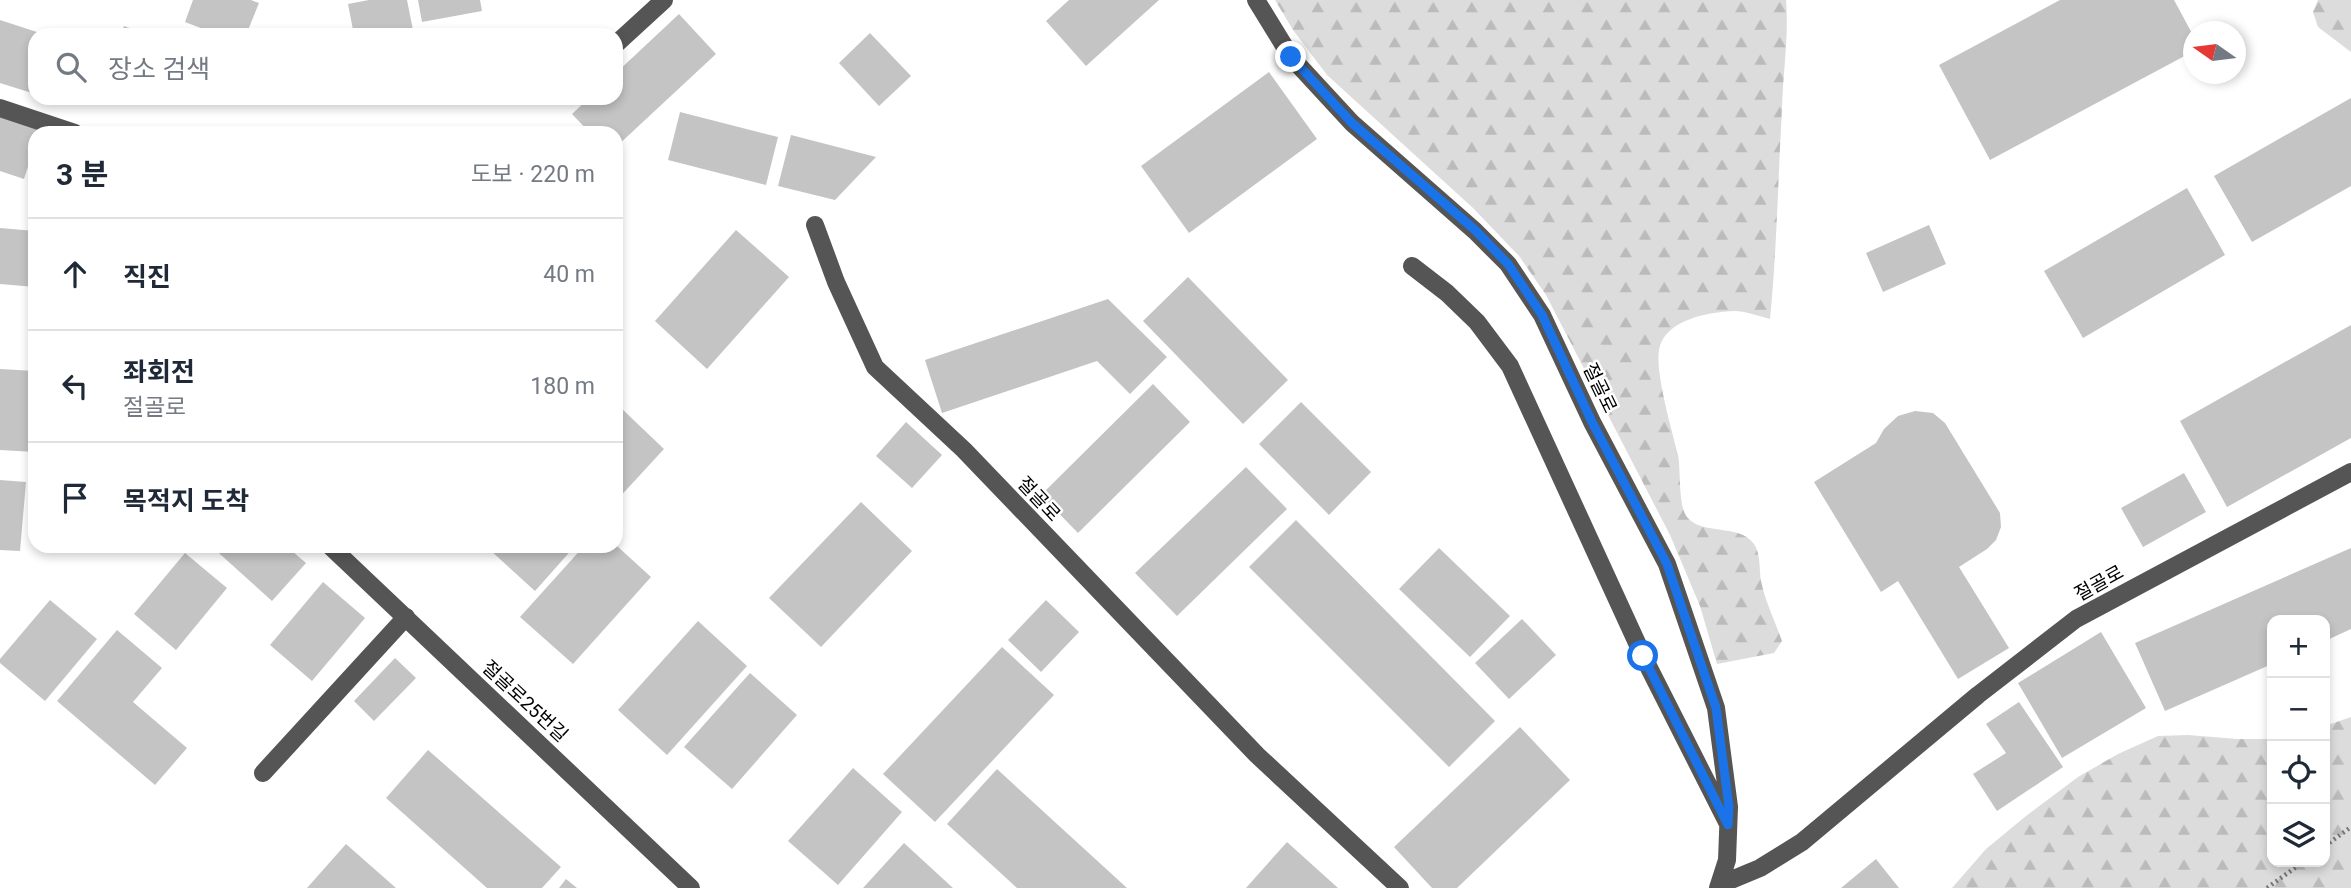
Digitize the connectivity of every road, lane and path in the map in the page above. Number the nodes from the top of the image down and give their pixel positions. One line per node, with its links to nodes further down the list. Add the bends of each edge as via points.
1 (664, 0): 3 (street)
2 (1256, 0): 12 (street, 절골로, via 1291,57 1352,123 1475,230 1508,264 1542,315 1667,564 1716,708)
3 (623, 38)
4 (0, 108): 5 (street)
5 (54, 126)
6 (815, 225): 18 (street, 절골로, via 875,367 964,450 1257,755)
7 (1412, 266): 12 (street, via 1477,322 1510,366 1643,656)
8 (2351, 472): 16 (street, 절골로, via 2076,619 1802,842)
9 (337, 553): 10 (street, 절골로25번길)
10 (405, 617): 11 (street); 17 (street, 절골로25번길)
11 (263, 773)
12 (1728, 825): 16 (street, 절골로, via 1727,860)
13 (2351, 827): 14 (path)
14 (2330, 842)
15 (2296, 867): 19 (path)
16 (1719, 887)
17 (691, 888)
18 (1400, 888)
19 (2267, 888)

